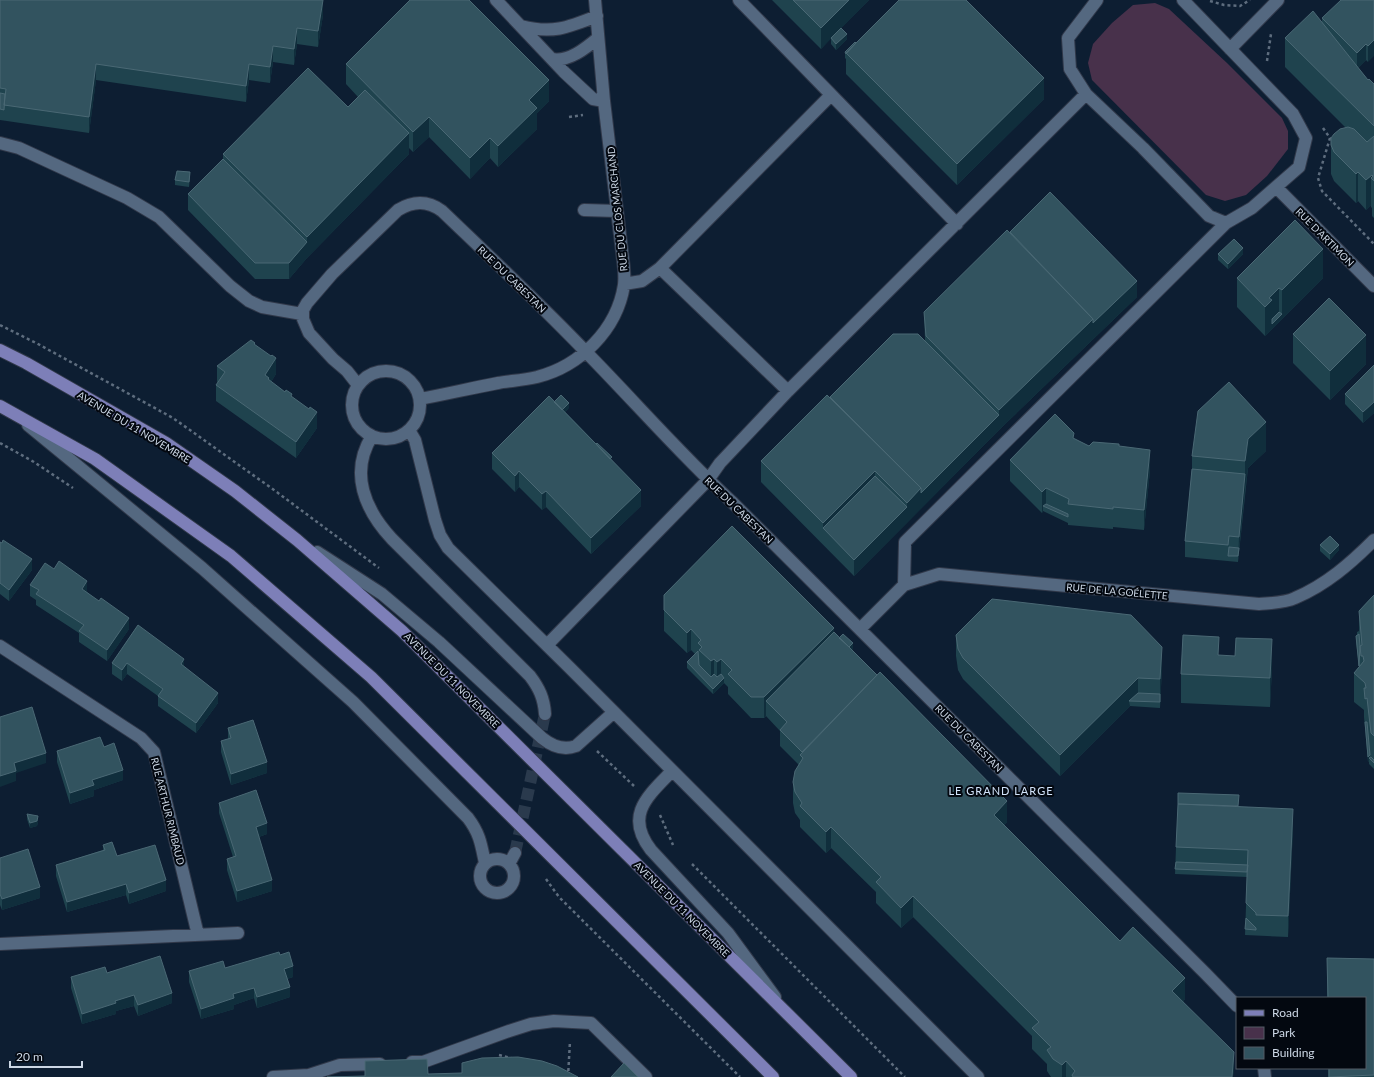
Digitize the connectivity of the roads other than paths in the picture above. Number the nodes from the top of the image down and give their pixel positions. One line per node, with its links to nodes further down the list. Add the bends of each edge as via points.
1 (496, 0): 8 (street)
2 (595, 0): 7 (street, RUE DU CLOS MARCHAND)
3 (739, 0): 13 (street)
4 (1183, 0): 10 (street)
5 (1278, 0): 10 (street)
6 (1091, 3): 12 (street, via 1068,38 1070,69)
7 (596, 16): 8 (street, via 555,30); 9 (street, RUE DU CLOS MARCHAND)
8 (521, 26): 11 (street)
9 (598, 38): 11 (street, via 572,56 559,60); 14 (street, RUE DU CLOS MARCHAND)
10 (1230, 49): 16 (street, via 1293,114 1306,138 1299,167)
11 (552, 59): 14 (street, via 593,99)
12 (1086, 94): 19 (street, via 1209,216); 20 (street)
13 (831, 95): 20 (street); 21 (street)
14 (604, 101): 18 (street, RUE DU CLOS MARCHAND)
15 (0, 143): 24 (street, via 19,148 150,211 168,224 230,286 249,301 262,307)
16 (1277, 188): 19 (street, via 1252,208); 23 (street, RUE D'ARTIMON)
17 (584, 210): 18 (street)
18 (618, 210): 22 (street, RUE DU CLOS MARCHAND)
19 (1226, 223): 37 (street, via 905,542)
20 (957, 224): 28 (street)
21 (660, 268): 22 (street, via 642,281); 28 (street)
22 (624, 284): 26 (street, RUE DU CLOS MARCHAND, via 617,308 605,331)
23 (1374, 286)
24 (302, 314): 26 (street, RUE DU CABESTAN, via 307,303 332,274 384,223 398,210 420,202 432,204 442,210); 27 (street, via 309,333)
25 (0, 350): 35 (main road, AVENUE DU 11 NOVEMBRE, via 166,443 236,491)
26 (586, 352): 29 (street, RUE DU CLOS MARCHAND, via 562,368 536,377); 34 (street, RUE DU CABESTAN)
27 (358, 384): 29 (street, via 366,376 388,370 409,379); 33 (street, via 353,394 352,414 363,431)
28 (788, 391): 34 (street, via 720,463)
29 (420, 399): 32 (street, via 420,411)
30 (0, 406): 31 (main road)
31 (13, 413): 44 (street, via 202,568 353,702 468,818 480,839); 52 (main road, via 95,459 231,556 371,677)
32 (409, 430): 33 (street, via 392,439); 39 (street, via 415,440 440,536 448,548)
33 (372, 436): 42 (street, via 361,469 363,492 373,515 392,539 530,676 545,702)
34 (708, 480): 38 (street, RUE DU CABESTAN); 39 (street)
35 (297, 540): 41 (street, via 382,594 439,642 549,744 564,748 576,746); 49 (main road, AVENUE DU 11 NOVEMBRE, via 402,631)
36 (1374, 540): 37 (street, RUE DE LA GOÉLETTE, via 1326,582 1294,599 1259,604 939,574)
37 (904, 585): 38 (street, RUE DE LA GOÉLETTE)
38 (860, 629): 48 (street, RUE DU CABESTAN)
39 (547, 645): 41 (street)
40 (0, 646): 46 (street, RUE ARTHUR RIMBAUD, via 141,738 154,752)
41 (614, 712): 43 (street)
42 (545, 714)
43 (672, 771): 49 (street, via 649,794 642,805 639,821 643,840 728,933); 54 (street)
44 (485, 863): 44 (street, via 494,859 512,858 512,884 498,893 488,890 482,884 480,873)
45 (238, 933): 46 (street)
46 (198, 935): 47 (street)
47 (0, 944)
48 (1236, 1005)
49 (789, 1015): 53 (main road, AVENUE DU 11 NOVEMBRE)
50 (273, 1077): 51 (street, via 309,1075 340,1065 423,1062 531,1024 554,1021 591,1023)
51 (646, 1077)
52 (774, 1077)
53 (851, 1077)
54 (978, 1077)

